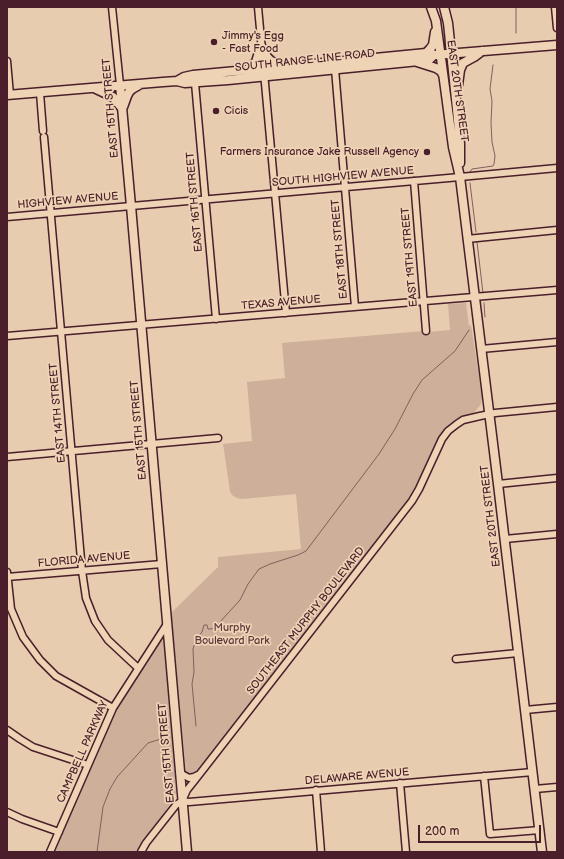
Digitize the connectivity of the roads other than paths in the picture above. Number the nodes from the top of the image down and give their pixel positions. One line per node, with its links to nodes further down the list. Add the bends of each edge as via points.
1 (112, 7): 23 (street, EAST 15TH STREET)
2 (258, 7): 9 (street)
3 (431, 7): 6 (main road, EAST 20TH STREET)
4 (444, 7): 11 (main road, EAST 20TH STREET)
5 (554, 7): 7 (street)
6 (436, 21): 12 (main road, EAST 20TH STREET); 12 (main road, via 433,45 430,49)
7 (557, 28)
8 (557, 45): 10 (main road, SOUTH RANGE LINE ROAD)
9 (261, 46): 15 (main road, via 271,61); 17 (main road, via 256,62); 18 (street)
10 (483, 50): 11 (main road, SOUTH RANGE LINE ROAD); 26 (main road, via 460,66)
11 (451, 53): 12 (main road, SOUTH RANGE LINE ROAD); 26 (main road, EAST 20TH STREET)
12 (434, 54): 14 (main road, SOUTH RANGE LINE ROAD, via 429,60); 15 (main road, SOUTH RANGE LINE ROAD); 19 (main road, EAST 20TH STREET)
13 (7, 61): 27 (street)
14 (414, 62): 16 (main road, SOUTH RANGE LINE ROAD); 19 (main road, via 436,68)
15 (287, 67): 18 (main road, SOUTH RANGE LINE ROAD)
16 (335, 69): 18 (main road, SOUTH RANGE LINE ROAD); 32 (street, EAST 18TH STREET)
17 (246, 71): 18 (main road, SOUTH RANGE LINE ROAD); 20 (main road, SOUTH RANGE LINE ROAD, via 184,77)
18 (263, 72): 21 (main road, SOUTH RANGE LINE ROAD); 33 (street)
19 (443, 75): 30 (main road, EAST 20TH STREET)
20 (177, 81): 21 (main road, SOUTH RANGE LINE ROAD); 22 (main road, SOUTH RANGE LINE ROAD)
21 (195, 82): 34 (street, EAST 16TH STREET)
22 (142, 84): 23 (main road, SOUTH RANGE LINE ROAD); 28 (main road, via 129,92)
23 (120, 85): 24 (main road, SOUTH RANGE LINE ROAD); 28 (main road, EAST 15TH STREET)
24 (93, 88): 25 (main road, SOUTH RANGE LINE ROAD); 28 (main road, via 113,97)
25 (40, 93): 27 (main road, SOUTH RANGE LINE ROAD); 36 (street, EAST 14TH STREET)
26 (455, 94): 30 (main road, EAST 20TH STREET)
27 (9, 95)
28 (122, 109): 35 (main road, EAST 15TH STREET)
29 (557, 168): 30 (street, SOUTH HIGHVIEW AVENUE)
30 (460, 177): 31 (street, SOUTH HIGHVIEW AVENUE); 39 (main road, EAST 20TH STREET)
31 (414, 181): 32 (street, SOUTH HIGHVIEW AVENUE); 42 (street, EAST 19TH STREET)
32 (344, 187): 33 (street, SOUTH HIGHVIEW AVENUE); 43 (street, EAST 18TH STREET)
33 (275, 193): 34 (street, SOUTH HIGHVIEW AVENUE); 44 (street)
34 (205, 199): 35 (street, SOUTH HIGHVIEW AVENUE); 45 (street, EAST 16TH STREET)
35 (131, 206): 36 (street, HIGHVIEW AVENUE); 46 (main road, EAST 15TH STREET)
36 (51, 213): 37 (street, HIGHVIEW AVENUE); 48 (street, EAST 14TH STREET)
37 (7, 217)
38 (557, 230): 39 (street)
39 (467, 239): 41 (main road, EAST 20TH STREET)
40 (557, 290): 41 (street, TEXAS AVENUE)
41 (474, 298): 42 (street, TEXAS AVENUE); 51 (main road, EAST 20TH STREET)
42 (424, 302): 43 (street, TEXAS AVENUE); 47 (street, EAST 19TH STREET)
43 (355, 307): 44 (street, TEXAS AVENUE)
44 (286, 313): 45 (street, TEXAS AVENUE)
45 (216, 319): 46 (street, TEXAS AVENUE)
46 (141, 325): 48 (street, TEXAS AVENUE); 55 (main road, EAST 15TH STREET)
47 (426, 331)
48 (61, 332): 49 (street, TEXAS AVENUE); 56 (street, EAST 14TH STREET)
49 (7, 336)
50 (557, 342): 51 (street)
51 (481, 350): 53 (main road, EAST 20TH STREET)
52 (557, 407): 53 (street, SOUTHEAST MURPHY BOULEVARD)
53 (489, 414): 59 (main road, EAST 20TH STREET); 77 (street, SOUTHEAST MURPHY BOULEVARD, via 463,420 448,431 412,501)
54 (218, 438): 55 (street)
55 (152, 444): 56 (street); 62 (main road, EAST 15TH STREET)
56 (71, 452): 57 (street); 63 (street, EAST 14TH STREET)
57 (7, 457)
58 (557, 478): 59 (street)
59 (498, 484): 61 (main road, EAST 20TH STREET)
60 (557, 534): 61 (street)
61 (505, 539): 67 (main road, EAST 20TH STREET)
62 (162, 564): 63 (street, FLORIDA AVENUE); 66 (main road, EAST 15TH STREET)
63 (82, 571): 65 (street, FLORIDA AVENUE); 69 (street, EAST 14TH STREET, via 86,598 95,621 108,640)
64 (7, 572): 65 (street)
65 (7, 577): 71 (street, via 11,608 23,638 40,660 56,676)
66 (167, 624): 69 (street, CAMPBELL PARKWAY); 76 (main road, EAST 15TH STREET)
67 (518, 654): 68 (street); 72 (main road, EAST 20TH STREET)
68 (456, 659)
69 (138, 668): 71 (street, CAMPBELL PARKWAY)
70 (557, 707): 72 (street)
71 (113, 708): 74 (street, CAMPBELL PARKWAY)
72 (525, 710): 75 (main road, EAST 20TH STREET)
73 (7, 730): 74 (street, via 33,746)
74 (88, 765): 86 (street, CAMPBELL PARKWAY)
75 (533, 772): 78 (street, DELAWARE AVENUE); 81 (main road, EAST 20TH STREET)
76 (180, 773): 77 (street, via 189,778); 83 (main road, EAST 15TH STREET)
77 (199, 774): 83 (street, SOUTHEAST MURPHY BOULEVARD)
78 (484, 776): 79 (street, DELAWARE AVENUE); 85 (street, via 490,834)
79 (400, 783): 82 (street, DELAWARE AVENUE); 91 (street)
80 (557, 787): 81 (street)
81 (535, 789): 85 (main road, EAST 20TH STREET)
82 (316, 790): 83 (street, DELAWARE AVENUE); 90 (street)
83 (182, 801): 88 (street, SOUTHEAST MURPHY BOULEVARD, via 176,805); 89 (main road, EAST 15TH STREET)
84 (7, 812): 86 (street)
85 (540, 830): 92 (main road, EAST 20TH STREET)
86 (59, 832): 87 (street, CAMPBELL PARKWAY)
87 (50, 852)
88 (141, 852)
89 (187, 852)
90 (321, 852)
91 (406, 852)
92 (542, 852)

